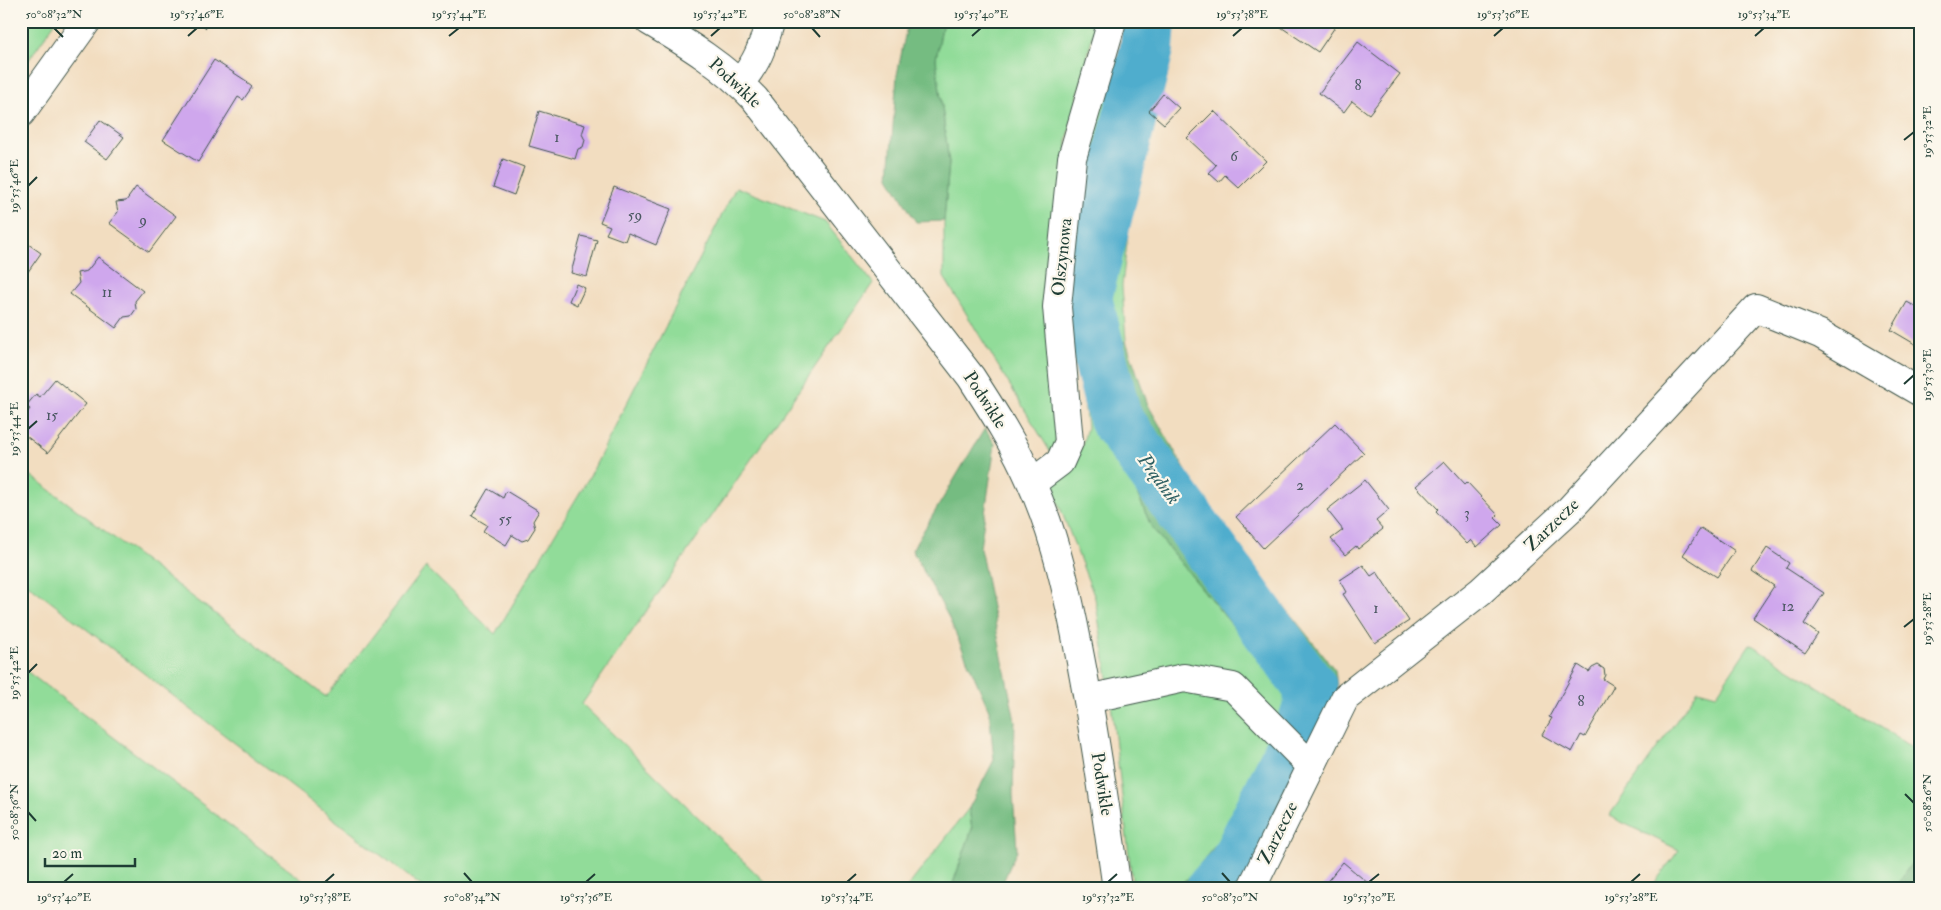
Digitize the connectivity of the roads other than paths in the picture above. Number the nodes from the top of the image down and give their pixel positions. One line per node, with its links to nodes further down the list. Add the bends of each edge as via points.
1 (87, 21): 6 (street)
2 (649, 21): 5 (street, Podwikle, via 698,50)
3 (770, 21): 5 (street, via 758,57)
4 (1112, 21): 8 (street, Olszynowa, via 1072,158 1057,307 1070,442 1060,462)
5 (740, 83): 8 (street, Podwikle, via 971,377 1002,424)
6 (21, 114)
7 (1920, 392): 10 (street, Zarzecze, via 1820,334 1756,308 1570,510 1481,591 1345,698)
8 (1032, 483): 9 (street, Podwikle, via 1068,597)
9 (1088, 699): 10 (street, via 1184,678 1233,687); 11 (street, Podwikle)
10 (1309, 764): 12 (street, Zarzecze)
11 (1118, 889)
12 (1251, 889)

